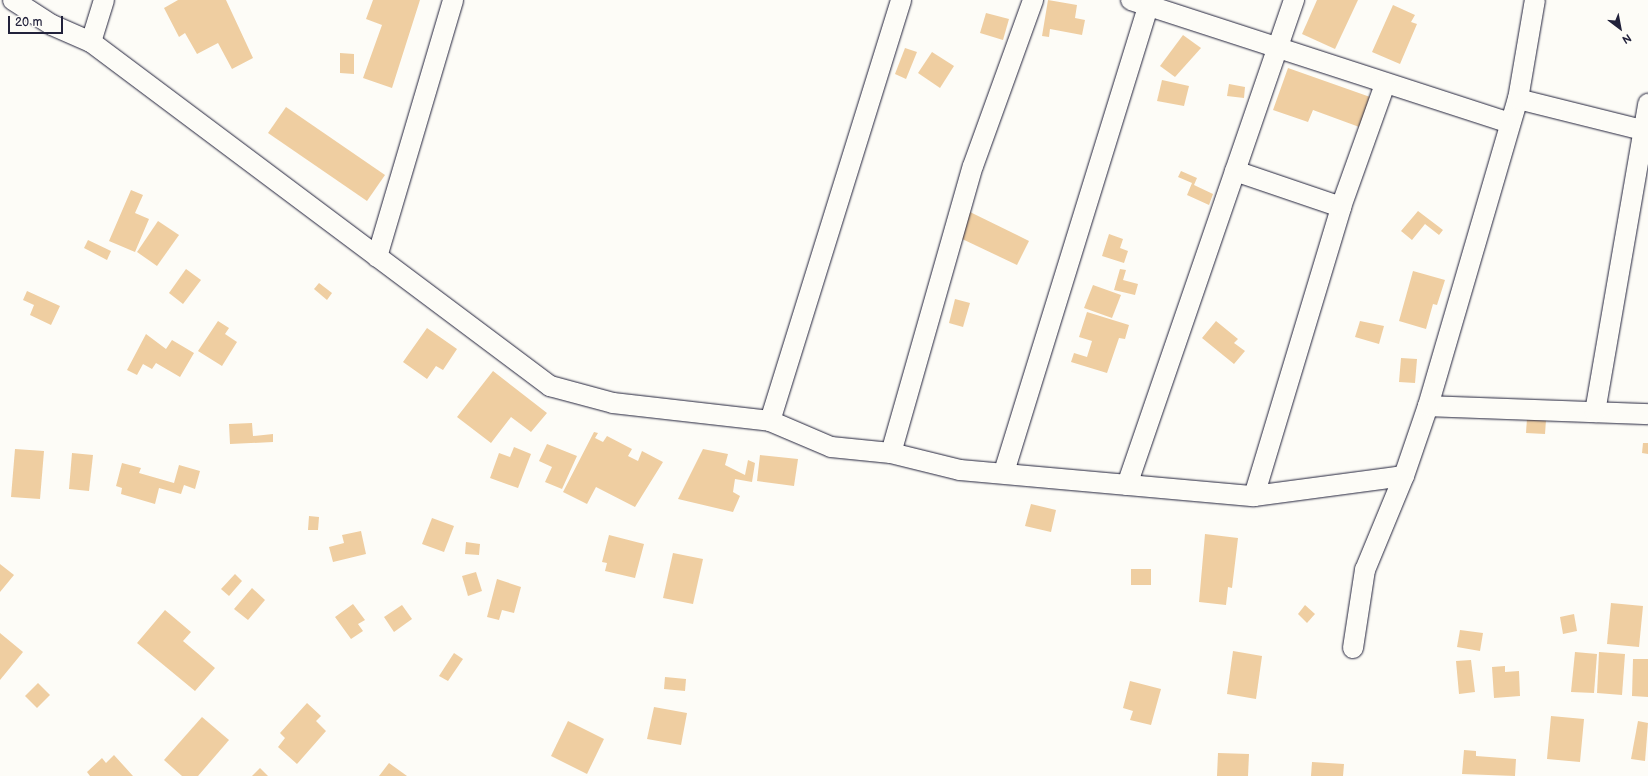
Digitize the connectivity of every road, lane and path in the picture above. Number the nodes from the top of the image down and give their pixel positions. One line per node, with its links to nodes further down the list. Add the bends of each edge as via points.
1 (13, 0): 9 (street, via 52,25)
2 (104, 0): 9 (street)
3 (453, 0): 18 (street)
4 (901, 0): 22 (street)
5 (1033, 0): 23 (street, via 973,166)
6 (1294, 0): 10 (street)
7 (1536, 0): 12 (street)
8 (1140, 3): 10 (street); 24 (street)
9 (91, 42): 18 (street)
10 (1278, 46): 11 (street); 16 (street)
11 (1385, 84): 14 (street); 17 (street)
12 (1518, 99): 14 (street); 15 (street)
13 (1648, 104): 15 (street)
14 (1510, 123): 19 (street)
15 (1642, 130): 20 (street)
16 (1235, 171): 17 (street); 26 (street)
17 (1341, 207): 27 (street)
18 (377, 257): 22 (street, via 550,386 612,403)
19 (1428, 406): 20 (street); 25 (street)
20 (1596, 412): 21 (street)
21 (1648, 414)
22 (770, 421): 23 (street, via 832,447)
23 (891, 453): 24 (street, via 960,470)
24 (1004, 472): 26 (street)
25 (1404, 476): 27 (street); 28 (street, via 1365,570)
26 (1127, 485): 27 (street)
27 (1254, 496)
28 (1353, 648)

